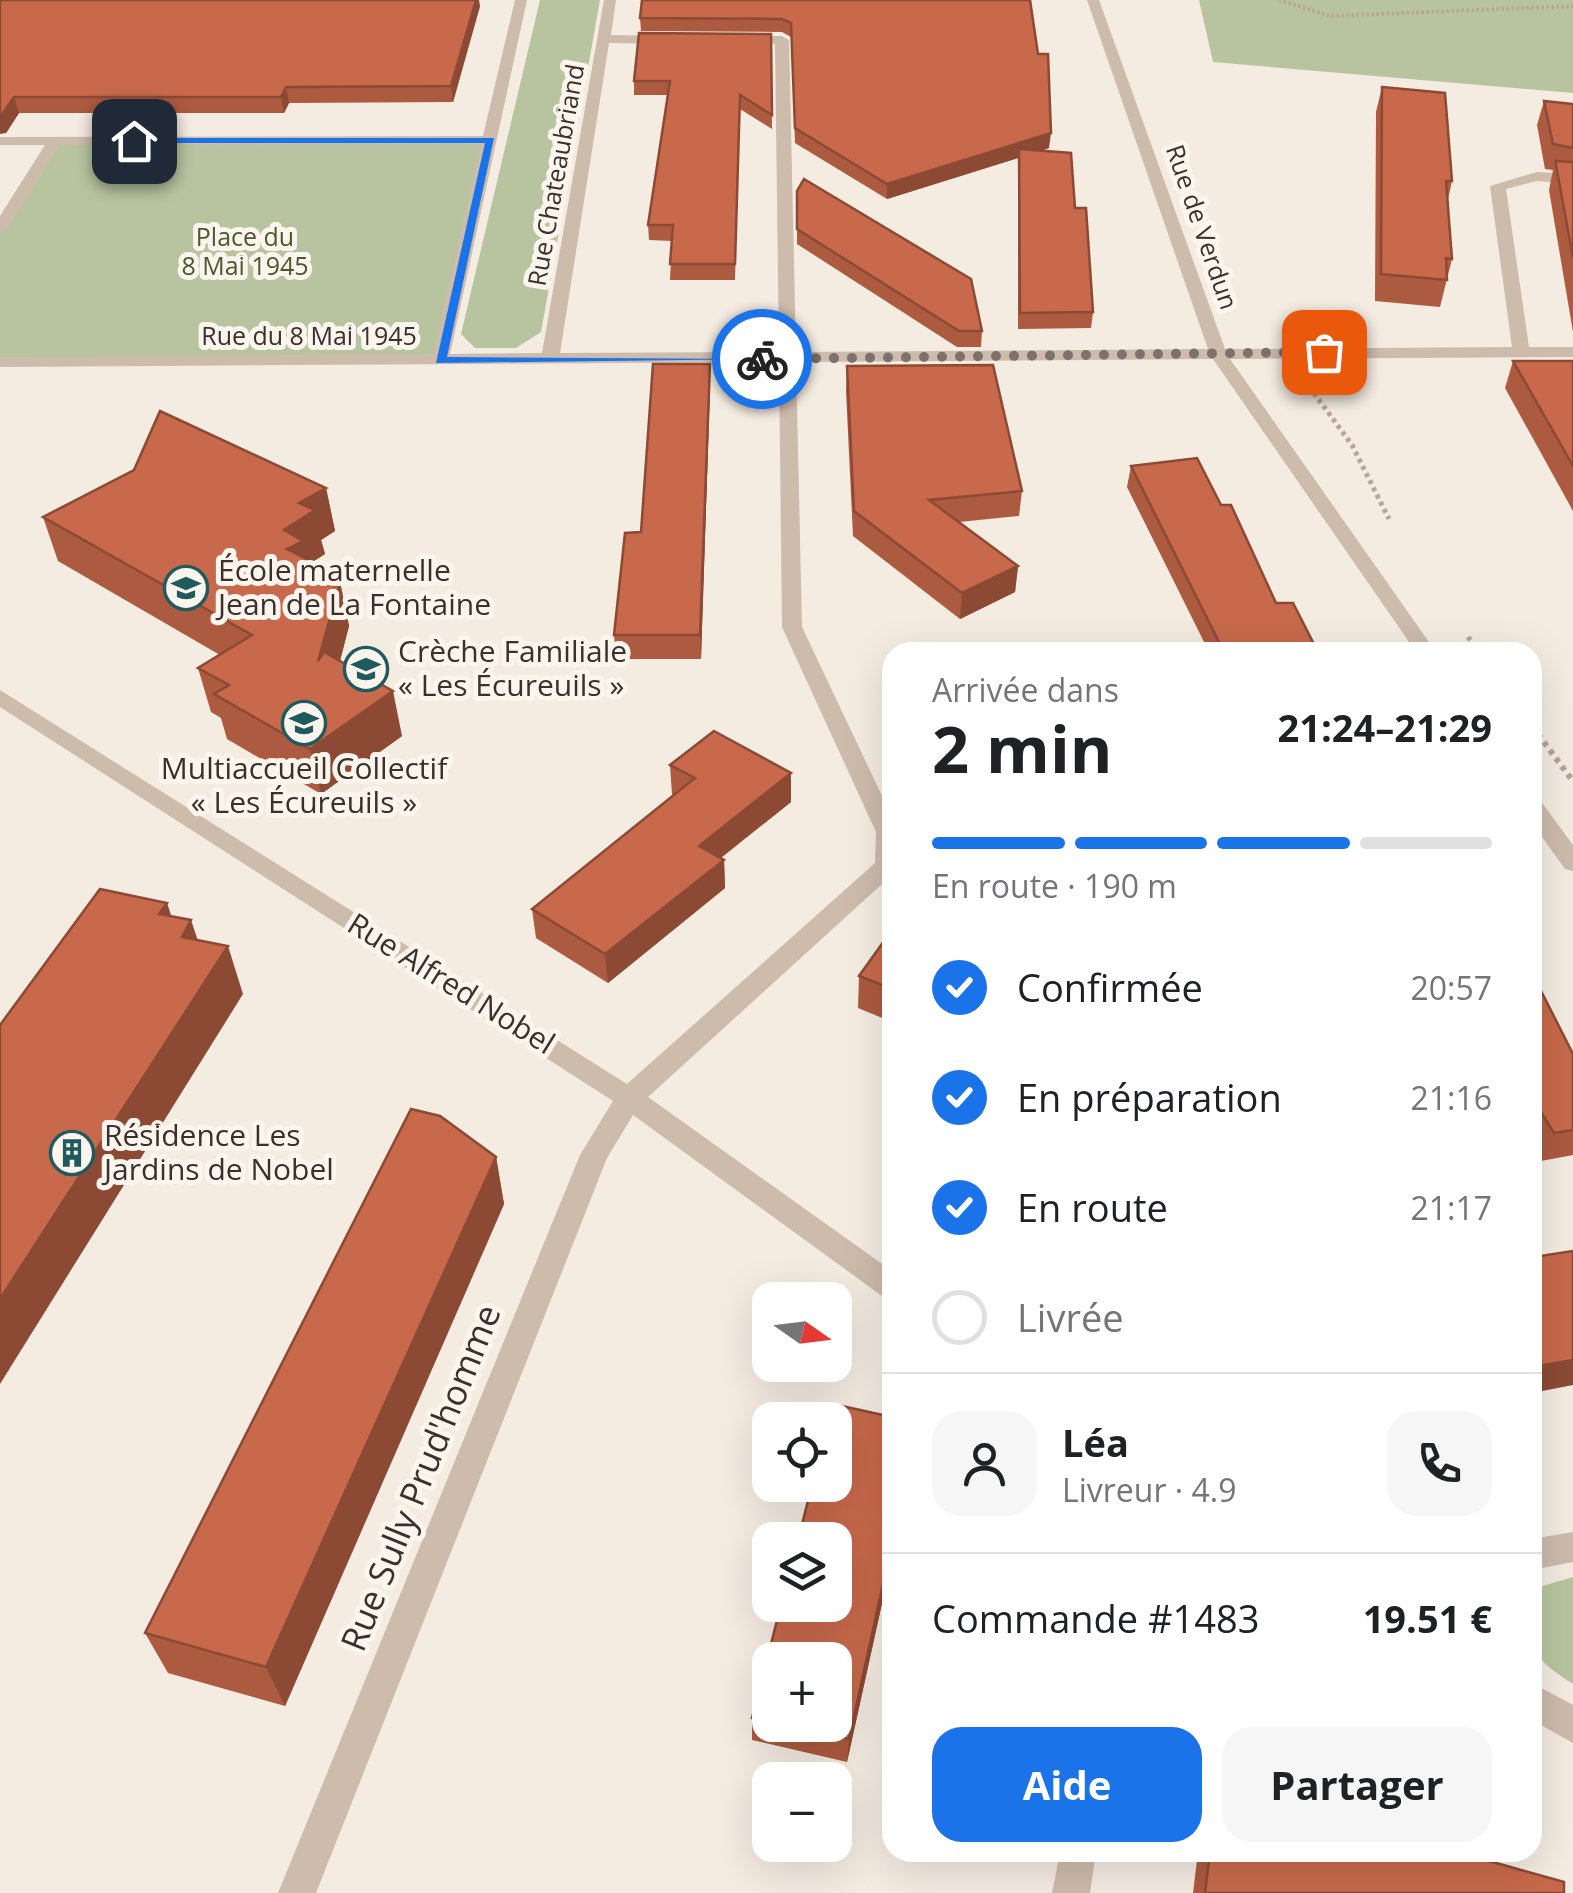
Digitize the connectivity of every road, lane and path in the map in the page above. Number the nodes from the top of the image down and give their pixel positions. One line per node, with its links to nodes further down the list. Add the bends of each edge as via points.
1 (520, 0): 9 (street)
2 (610, 0): 6 (street, Rue Chateaubriand)
3 (1094, 0): 16 (street, Rue de Verdun)
4 (1279, 0): 5 (path, via 1330,16)
5 (1573, 6)
6 (605, 40): 7 (street); 17 (street, Rue Chateaubriand)
7 (684, 40)
8 (723, 40): 18 (street, via 782,40)
9 (490, 140): 10 (street); 19 (street)
10 (54, 141): 11 (street); 13 (street)
11 (0, 142)
12 (1573, 179): 14 (street, via 1537,176 1498,186)
13 (0, 228)
14 (1521, 350): 15 (street, Rue du 8 Mai 1945); 16 (street, Rue du 8 Mai 1945)
15 (1573, 352)
16 (1218, 354): 18 (street, Rue du 8 Mai 1945); 21 (street, Rue de Verdun)
17 (550, 359): 18 (street, Rue du 8 Mai 1945); 19 (street, Rue du 8 Mai 1945)
18 (785, 359): 25 (street, via 792,628)
19 (440, 360): 20 (street, Rue du 8 Mai 1945)
20 (0, 362)
21 (1419, 642)
22 (0, 696): 29 (street, Rue Alfred Nobel)
23 (1542, 740): 24 (path)
24 (1573, 782)
25 (882, 819)
26 (1542, 819): 27 (street)
27 (1573, 863)
28 (882, 871): 29 (street, Rue Sully Prud'homme)
29 (629, 1098): 30 (street, Rue Alfred Nobel); 36 (street, Rue Sully Prud'homme, via 594,1155)
30 (882, 1279)
31 (1573, 1547): 32 (street)
32 (1542, 1553)
33 (1542, 1706): 34 (street)
34 (1573, 1725)
35 (1076, 1862): 37 (street)
36 (297, 1893)
37 (1071, 1893)

